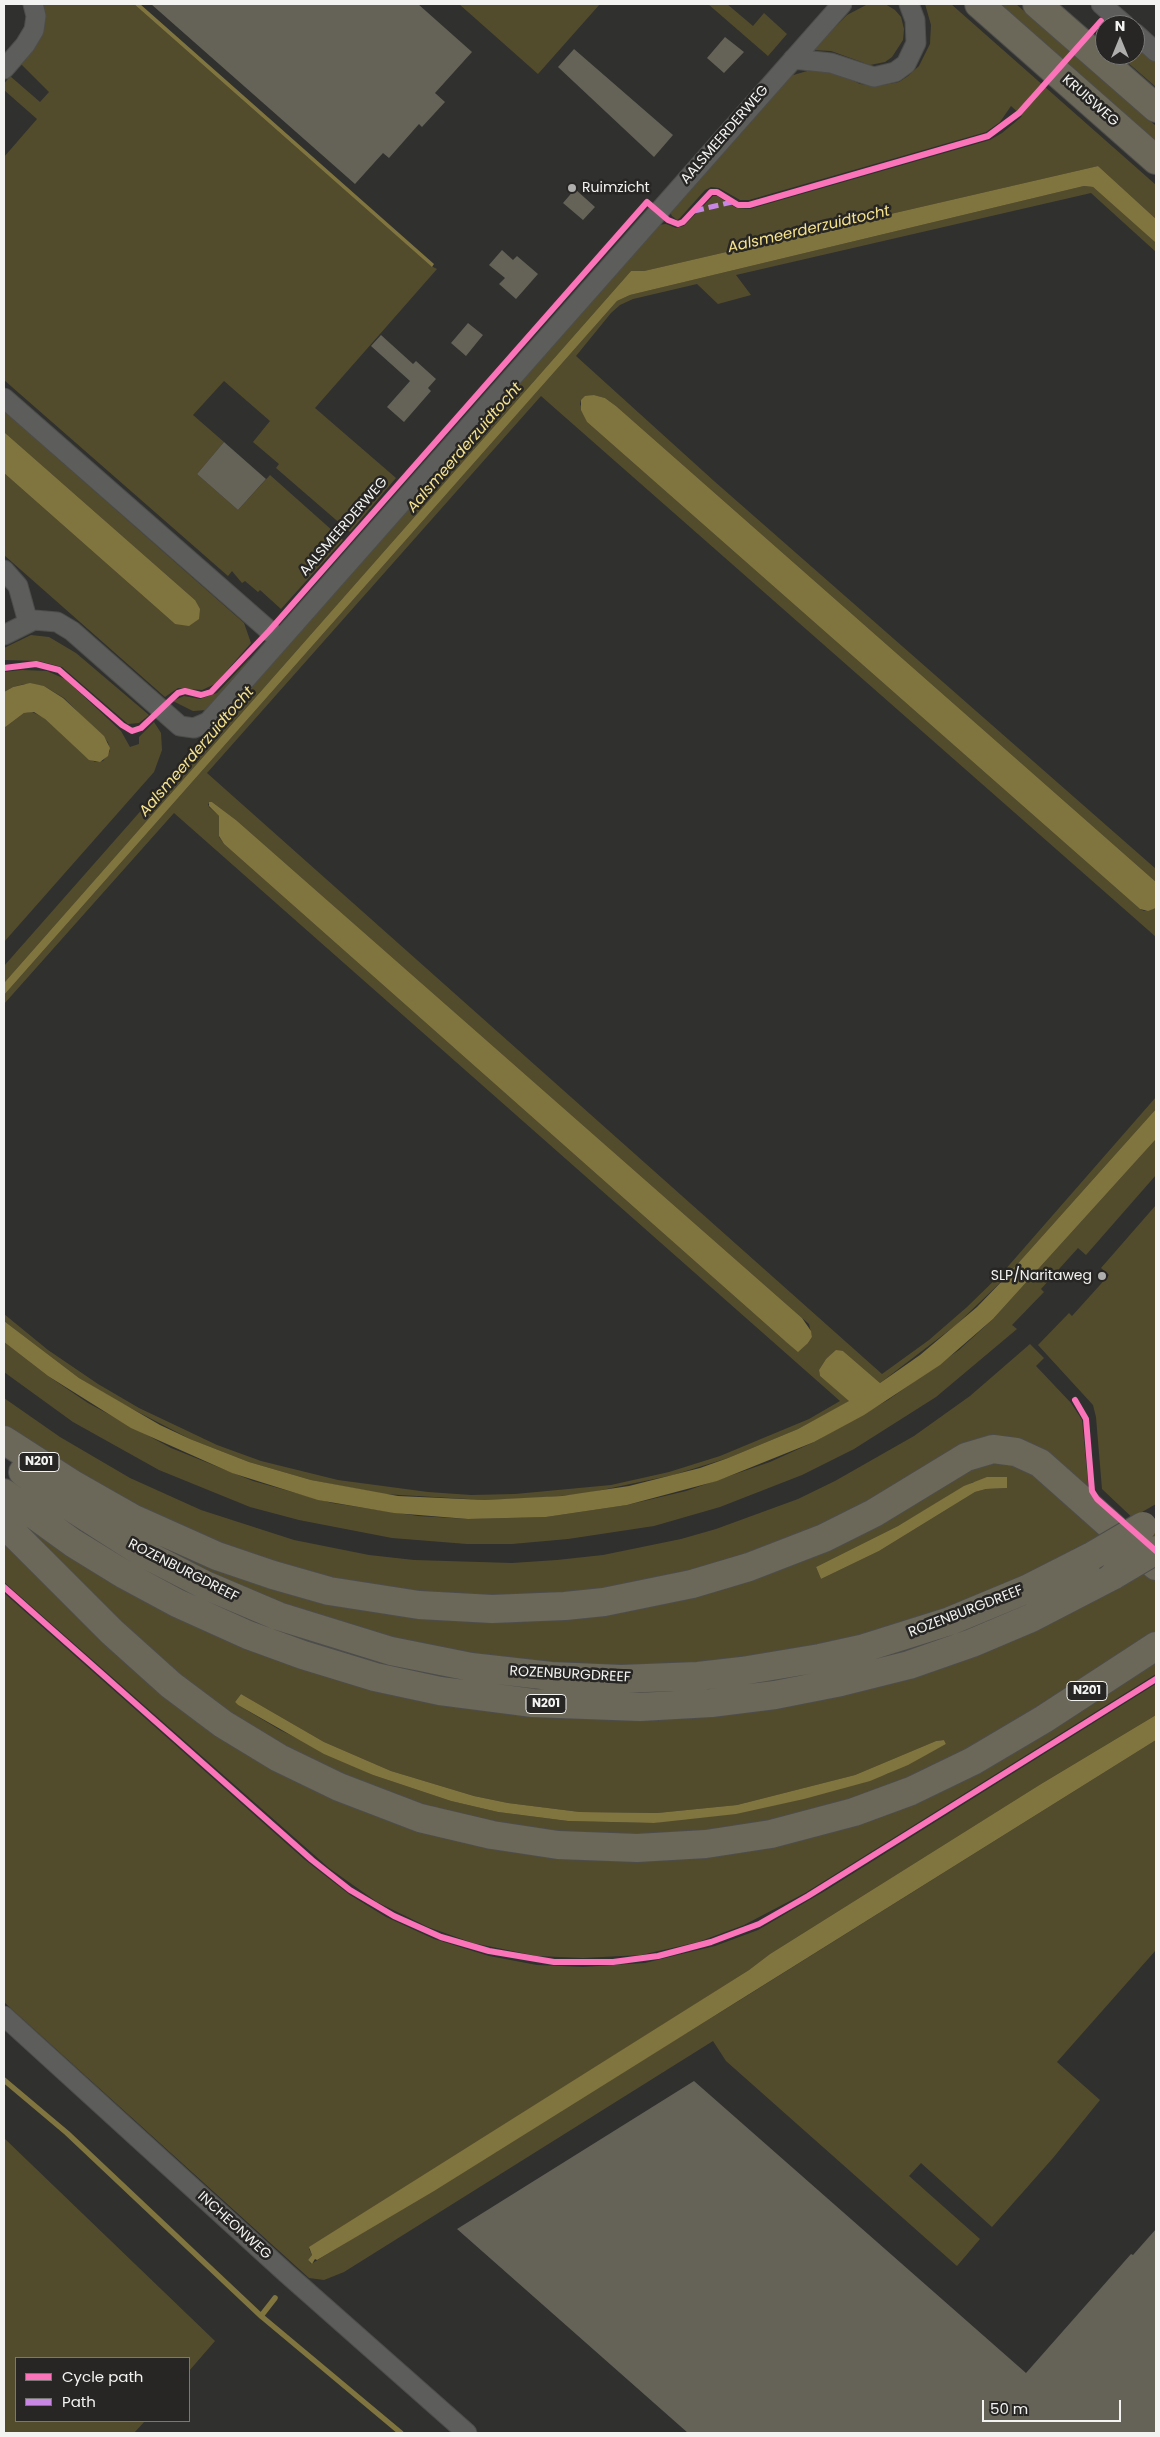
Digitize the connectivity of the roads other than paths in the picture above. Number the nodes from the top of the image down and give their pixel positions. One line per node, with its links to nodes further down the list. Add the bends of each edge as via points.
1 (33, 4): 11 (street, via 36,16 34,30)
2 (842, 4): 10 (street, AALSMEERDERWEG)
3 (909, 4): 10 (street, via 915,20 916,43 906,64 895,72 874,77 831,63)
4 (980, 4): 13 (highway, KRUISWEG)
5 (1037, 4): 12 (highway)
6 (1101, 4): 7 (street)
7 (1114, 15)
8 (1145, 42): 9 (street)
9 (1156, 52)
10 (793, 59): 18 (street, AALSMEERDERWEG)
11 (4, 69)
12 (1156, 108)
13 (1156, 160)
14 (4, 398): 18 (street)
15 (4, 570): 16 (street, via 18,586)
16 (28, 622): 17 (street, AALSMEERDERWEG); 18 (street, AALSMEERDERWEG, via 50,620 66,626 178,724 188,728 204,725 213,718)
17 (4, 635)
18 (280, 640)
19 (4, 1440): 25 (highway, N201, via 74,1485 186,1544 273,1576 348,1594 412,1604 530,1608 584,1604 692,1584 765,1562 845,1528 894,1502 961,1459 979,1452 1001,1450 1029,1456 1045,1467)
20 (4, 1457): 22 (highway, ROZENBURGDREEF / N201, bridge, via 108,1532 177,1571 248,1604 307,1627 391,1651 471,1667 542,1676 621,1679 698,1676 820,1658 950,1621 1027,1589 1092,1556)
21 (4, 1493): 24 (highway, ROZENBURGDREEF / N201, bridge, via 50,1528 125,1576 248,1635 303,1655 375,1677 440,1691 533,1703 606,1707 745,1699 833,1684 909,1665 1031,1618 1114,1576)
22 (1150, 1521)
23 (4, 1524): 26 (highway, N201, via 106,1626 171,1685 223,1724 271,1754 339,1787 420,1818 492,1835 558,1845 637,1848 706,1844 771,1834 854,1812 911,1791 973,1762)
24 (1156, 1550)
25 (1156, 1566)
26 (1156, 1646)
27 (4, 2016): 28 (street, INCHEONWEG)
28 (467, 2433)

